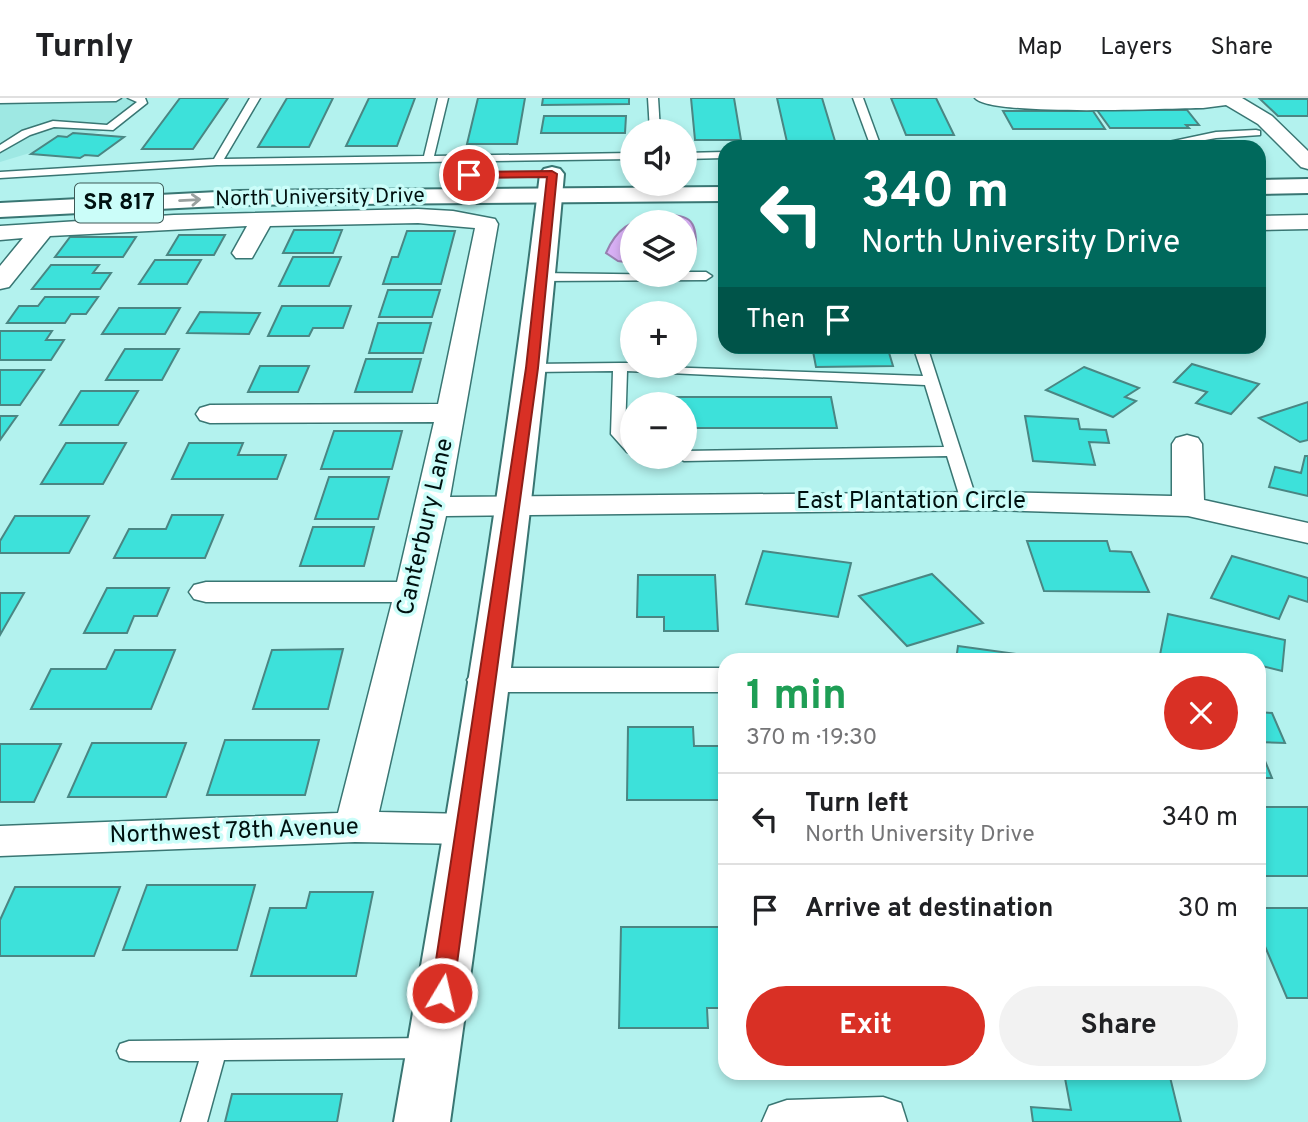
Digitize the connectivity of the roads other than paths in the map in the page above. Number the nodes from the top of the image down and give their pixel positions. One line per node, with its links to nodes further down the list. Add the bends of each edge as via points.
1 (117, 98): 9 (lane)
2 (133, 98): 17 (lane, via 142,103 109,128 53,124)
3 (255, 98): 22 (lane)
4 (443, 98): 21 (lane)
5 (653, 98): 10 (lane)
6 (858, 98): 13 (lane)
7 (985, 98): 8 (street, via 1020,104)
8 (1227, 99): 11 (street); 12 (street, via 1259,115)
9 (0, 100)
10 (654, 119)
11 (1256, 133): 12 (street); 14 (lane); 15 (street)
12 (1278, 133): 23 (street)
13 (873, 140)
14 (1188, 140)
15 (1266, 140)
16 (1266, 140): 23 (street)
17 (0, 149)
18 (718, 155): 20 (lane)
19 (620, 156): 21 (lane)
20 (697, 156)
21 (428, 159): 22 (lane)
22 (217, 162): 26 (lane)
23 (1303, 166): 28 (main road)
24 (718, 172): 25 (main road)
25 (697, 173)
26 (0, 175)
27 (620, 175): 30 (main road, North University Drive / SR 817)
28 (1266, 179)
29 (1266, 181): 31 (main road)
30 (551, 185): 32 (main road, North University Drive / SR 817, via 246,178); 33 (main road, North University Drive / SR 817); 34 (main road, North University Drive / SR 817, one-way to 30); 42 (main road)
31 (1308, 186)
32 (0, 190)
33 (718, 194)
34 (0, 210)
35 (262, 219): 38 (street); 40 (street); 49 (street, Canterbury Lane, via 462,217 486,224)
36 (1308, 222): 37 (street)
37 (1266, 223)
38 (43, 229): 39 (street); 43 (street)
39 (0, 233)
40 (244, 253)
41 (706, 276): 42 (lane)
42 (540, 277): 46 (main road)
43 (0, 282)
44 (923, 354): 48 (lane)
45 (620, 367): 46 (lane); 51 (lane)
46 (532, 368): 56 (main road)
47 (697, 370): 48 (lane)
48 (931, 381): 53 (lane)
49 (452, 413): 50 (street); 58 (street, Canterbury Lane)
50 (210, 414)
51 (620, 436)
52 (1187, 444): 57 (street)
53 (954, 452): 54 (lane); 55 (lane)
54 (697, 456)
55 (970, 501): 56 (street, East Plantation Circle); 57 (street, East Plantation Circle)
56 (512, 505): 58 (street, East Plantation Circle); 62 (main road)
57 (1188, 506): 59 (street, East Plantation Circle)
58 (432, 508): 61 (street, Canterbury Lane)
59 (1308, 533)
60 (206, 592): 61 (street)
61 (412, 592): 64 (street, Canterbury Lane)
62 (486, 680): 63 (street); 65 (main road)
63 (718, 680)
64 (355, 827): 65 (street, Northwest 78th Avenue); 66 (street, Northwest 78th Avenue)
65 (468, 829): 67 (main road)
66 (0, 841)
67 (433, 1048): 69 (lane); 72 (main road)
68 (129, 1051): 69 (lane)
69 (214, 1051): 71 (lane)
70 (883, 1119): 73 (street)
71 (194, 1122)
72 (422, 1122)
73 (787, 1122)

